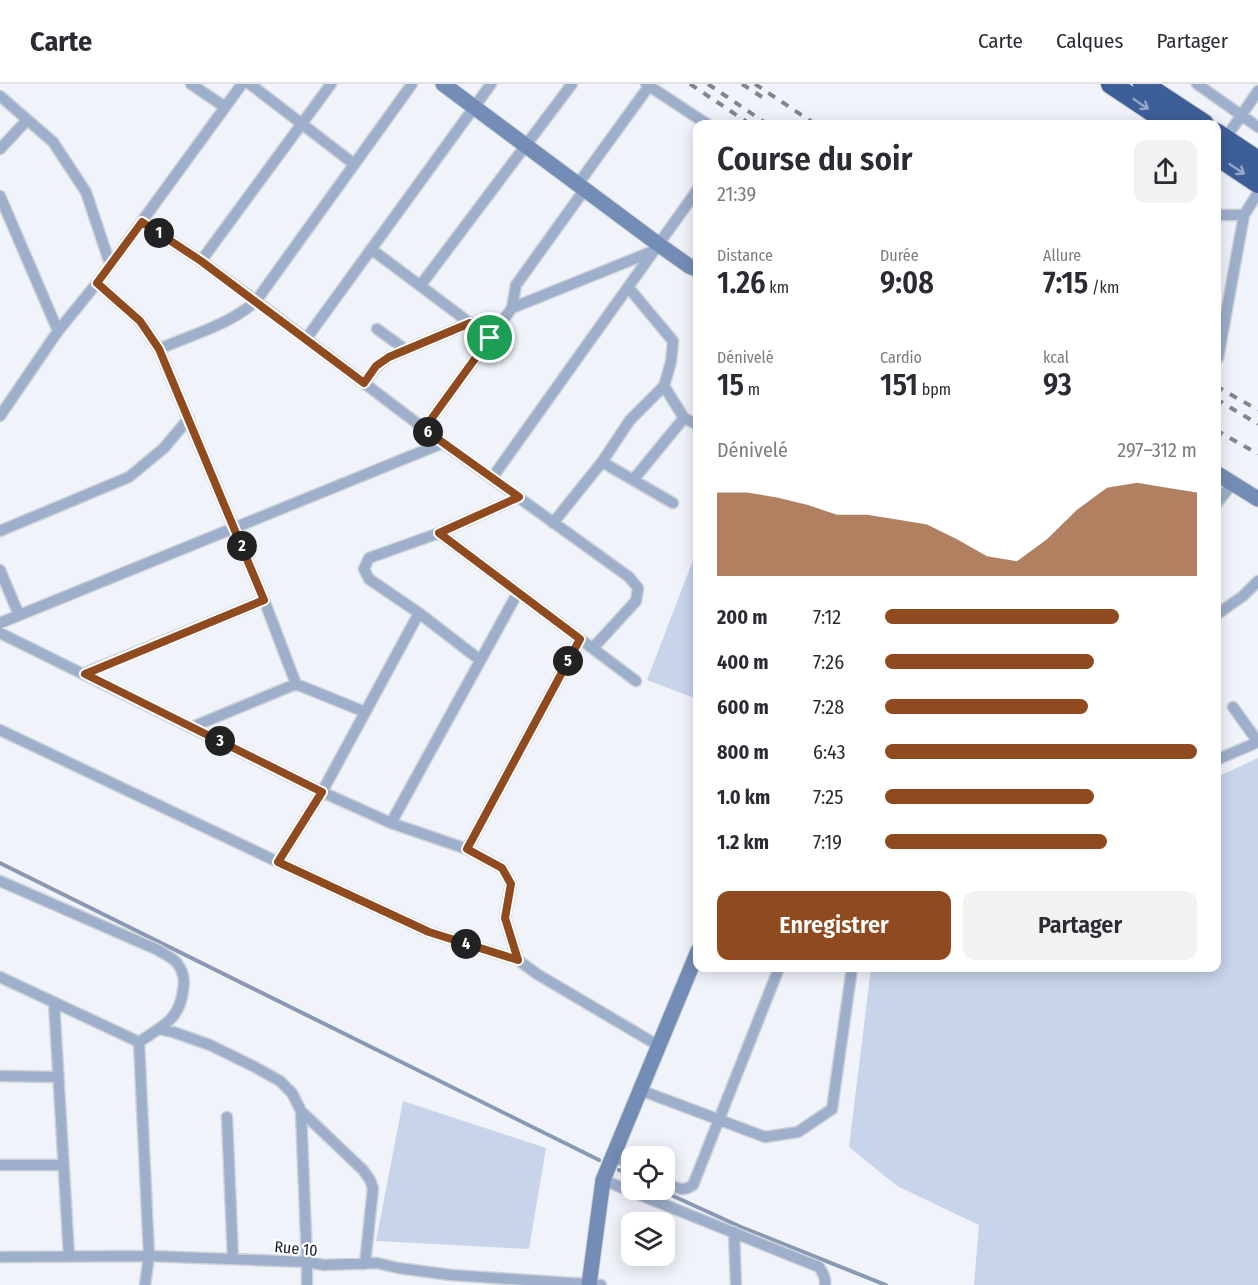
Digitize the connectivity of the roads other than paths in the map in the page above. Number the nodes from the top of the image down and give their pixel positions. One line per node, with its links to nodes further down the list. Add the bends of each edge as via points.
1 (191, 84): 15 (street)
2 (242, 84): 15 (street)
3 (250, 84): 22 (street)
4 (331, 84): 22 (street)
5 (412, 84): 30 (street)
6 (443, 84): 16 (street)
7 (491, 84): 16 (street)
8 (572, 84): 27 (street)
9 (1111, 84): 20 (highway, one-way to 20)
10 (1143, 84): 21 (highway)
11 (1197, 84): 17 (street)
12 (647, 85): 19 (street); 32 (street)
13 (1258, 91): 17 (street)
14 (0, 96): 18 (street)
15 (225, 107): 38 (street)
16 (474, 107): 27 (street); 40 (street)
17 (1241, 116): 23 (street); 24 (street)
18 (27, 120): 28 (street); 42 (street, via 53,142 86,192)
19 (701, 120)
20 (1165, 120)
21 (1198, 120)
22 (302, 124): 30 (street); 41 (street)
23 (1258, 127)
24 (1221, 140)
25 (1221, 143): 29 (highway)
26 (1221, 144): 31 (highway, one-way to 31)
27 (526, 146): 32 (street); 45 (street)
28 (0, 149)
29 (1258, 161)
30 (354, 164): 47 (street)
31 (1258, 183)
32 (581, 187): 39 (street); 48 (street, via 516,285)
33 (1258, 193): 37 (street)
34 (0, 196): 51 (street)
35 (693, 196): 39 (street)
36 (1221, 215): 37 (street)
37 (1244, 215): 54 (street)
38 (142, 222): 41 (street); 42 (street)
39 (656, 248): 43 (street); 46 (street); 48 (street)
40 (371, 249): 45 (street); 53 (street)
41 (201, 261): 47 (street)
42 (110, 264): 44 (street)
43 (693, 268)
44 (97, 283): 51 (street); 55 (street, via 140,321)
45 (420, 286): 49 (street)
46 (628, 287): 58 (street, via 673,341); 67 (street)
47 (256, 301): 53 (street); 55 (street, via 233,318)
48 (512, 308): 52 (street)
49 (470, 323): 52 (street); 56 (street)
50 (377, 329): 56 (street)
51 (58, 331): 59 (street)
52 (490, 338): 63 (street)
53 (306, 339): 57 (street)
54 (1221, 342)
55 (159, 349): 60 (street)
56 (406, 350): 57 (street, via 376,366)
57 (364, 383): 63 (street)
58 (664, 386): 61 (street); 65 (street, via 630,420)
59 (0, 416)
60 (189, 418): 75 (street); 76 (street, via 164,448 129,477)
61 (684, 418): 62 (street); 68 (street)
62 (693, 422)
63 (424, 429): 64 (street)
64 (443, 443): 67 (street); 75 (street)
65 (602, 462): 68 (street); 74 (street)
66 (1221, 476): 69 (street)
67 (492, 478): 70 (street)
68 (633, 480): 73 (street)
69 (1233, 483): 71 (street); 72 (street)
70 (519, 497): 74 (street); 77 (street)
71 (1221, 498)
72 (1258, 499)
73 (673, 503)
74 (553, 523): 88 (street, via 629,577 638,588 636,601)
75 (234, 527): 81 (street); 84 (street)
76 (0, 531)
77 (439, 533): 80 (street); 83 (street, via 369,558 364,569 369,579)
78 (0, 570): 84 (street)
79 (1258, 581): 82 (street)
80 (518, 592): 87 (street); 89 (street)
81 (264, 600): 90 (street); 92 (street)
82 (1221, 611)
83 (419, 613): 89 (street); 94 (street)
84 (19, 615): 85 (street)
85 (0, 623)
86 (0, 633): 90 (street)
87 (580, 639): 88 (street); 101 (street)
88 (593, 648): 91 (street)
89 (480, 660): 100 (street)
90 (85, 674): 95 (street)
91 (636, 681)
92 (296, 684): 94 (street); 95 (street)
93 (1233, 707): 97 (street)
94 (365, 712): 99 (street)
95 (192, 727): 99 (street)
96 (0, 730): 102 (street)
97 (1258, 742): 98 (street)
98 (1221, 758)
99 (322, 792): 100 (street); 102 (street)
100 (391, 823): 101 (street)
101 (467, 849): 104 (street, via 502,868 511,884 505,918)
102 (278, 862): 104 (street, via 429,932)
103 (0, 881): 110 (street, via 158,950 177,962 185,981 182,1000 178,1011)
104 (518, 960): 112 (street)
105 (693, 963): 112 (street)
106 (777, 972): 118 (street)
107 (851, 972): 118 (street, via 832,1109 798,1132 765,1137)
108 (0, 977): 109 (street)
109 (54, 1002): 111 (street); 114 (street)
110 (159, 1029): 111 (street); 116 (street, via 210,1045 280,1081)
111 (139, 1042): 127 (street)
112 (659, 1046): 115 (street)
113 (0, 1076): 114 (street)
114 (58, 1077): 122 (street)
115 (640, 1090): 118 (street); 119 (street)
116 (301, 1111): 130 (street); 131 (street, via 370,1180 373,1188)
117 (227, 1117): 129 (street)
118 (718, 1121): 124 (street, via 693,1185 687,1190)
119 (613, 1156): 120 (street); 123 (street)
120 (621, 1160)
121 (0, 1165): 122 (street)
122 (63, 1165): 126 (street)
123 (603, 1179): 125 (street); 135 (street)
124 (675, 1187)
125 (734, 1232): 136 (street); 137 (street, via 819,1267)
126 (69, 1256): 127 (street, Rue 10); 128 (street, Rue 10)
127 (149, 1256): 129 (street, Rue 10); 133 (street)
128 (0, 1257)
129 (233, 1259): 130 (street, Rue 10)
130 (307, 1262): 131 (street, Rue 10); 134 (street)
131 (365, 1264): 132 (street, Rue 10, via 377,1263)
132 (451, 1280): 135 (street, Rue 10)
133 (145, 1285)
134 (307, 1285)
135 (593, 1285)
136 (736, 1285)
137 (825, 1285)

